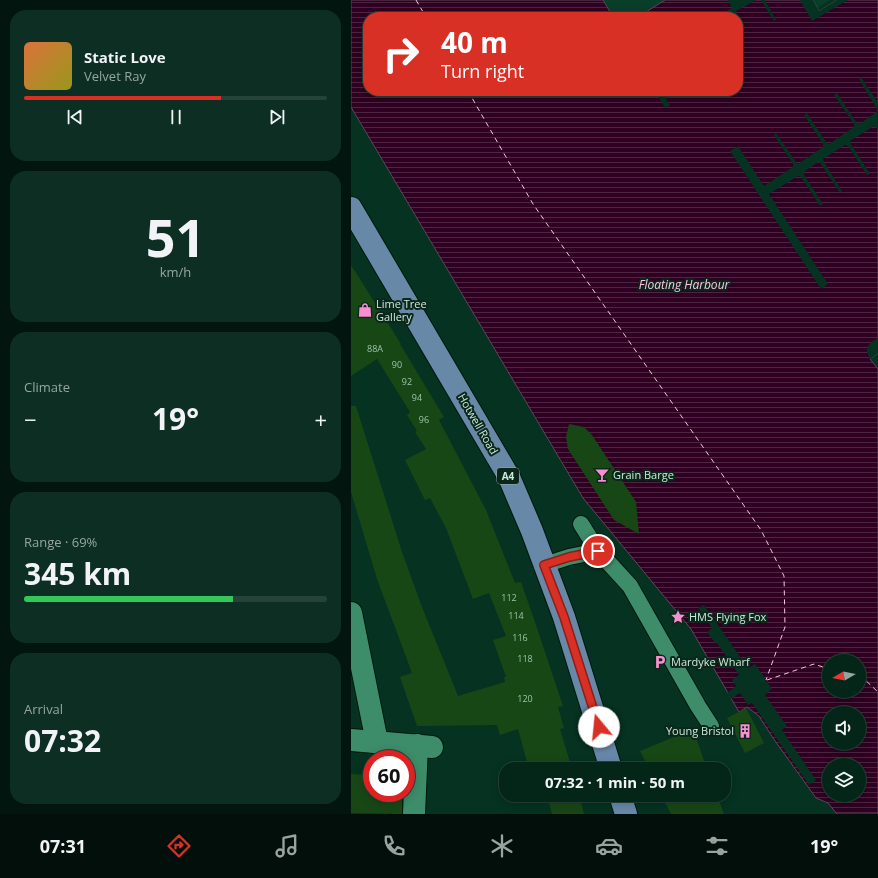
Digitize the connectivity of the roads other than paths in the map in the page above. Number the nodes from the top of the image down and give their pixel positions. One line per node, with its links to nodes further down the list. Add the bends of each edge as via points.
1 (351, 208): 4 (main road, Hotwell Road / A4, via 509,477)
2 (581, 524): 3 (lane)
3 (598, 551): 4 (lane); 6 (lane, via 630,586)
4 (544, 565): 9 (main road, Hotwell Road / A4, via 564,617)
5 (351, 613): 8 (street)
6 (711, 726)
7 (351, 740): 8 (street)
8 (377, 742): 12 (street, via 425,746)
9 (609, 762)
10 (611, 802): 13 (main road)
11 (622, 802): 14 (main road)
12 (414, 814)
13 (611, 814)
14 (626, 814)

